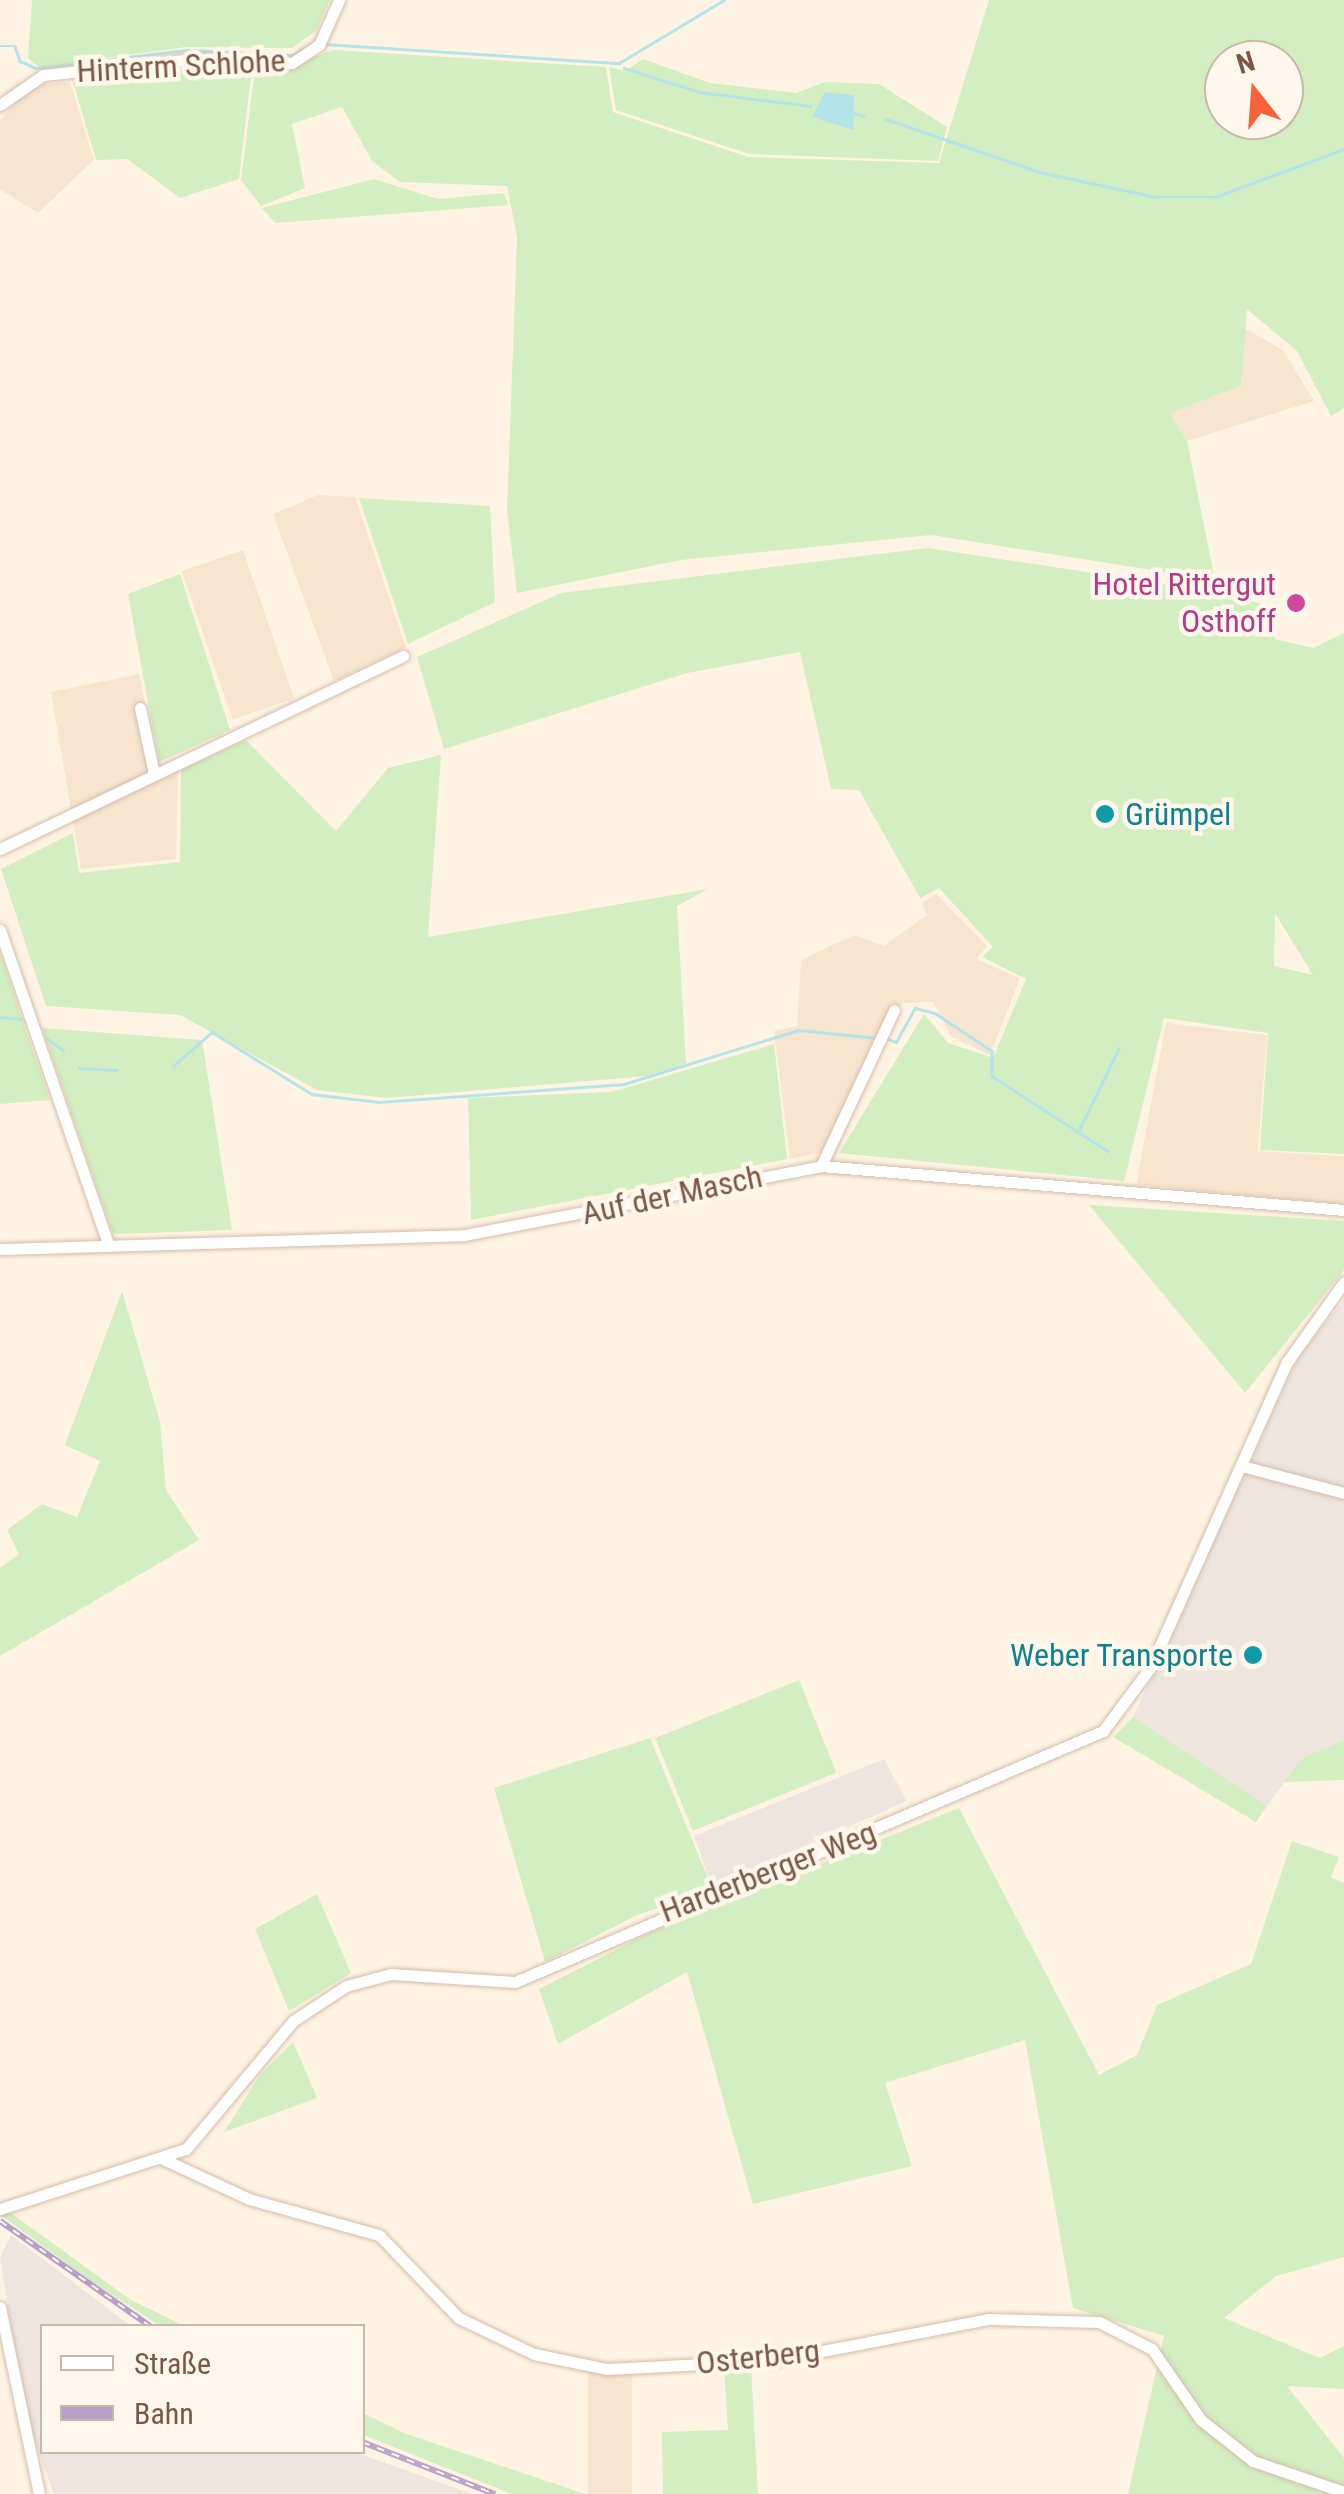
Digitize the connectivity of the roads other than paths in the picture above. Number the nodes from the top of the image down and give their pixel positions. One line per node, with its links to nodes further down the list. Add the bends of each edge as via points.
1 (339, 0): 2 (street, Hinterm Schlohe, via 320,44 292,63 192,59 42,74)
2 (0, 105)
3 (403, 656): 5 (street)
4 (140, 708): 5 (street)
5 (154, 774): 6 (street)
6 (0, 849)
7 (0, 930): 11 (street)
8 (894, 1010): 9 (street)
9 (821, 1166): 10 (street, Auf der Masch); 11 (street, Auf der Masch, via 464,1235)
10 (1344, 1210)
11 (109, 1246): 12 (street, Auf der Masch)
12 (0, 1249)
13 (1344, 1282): 14 (street, Harderberger Weg, via 1286,1362)
14 (1242, 1466): 15 (street); 16 (street, Harderberger Weg, via 1150,1668 1102,1731 515,1982 391,1974 346,1986 266,2049 213,2127)
15 (1344, 1493)
16 (164, 2160): 17 (street, Harderberger Weg); 19 (street, Osterberg, via 249,2199 379,2235 459,2318 534,2354 606,2369 776,2360 989,2319 1099,2322 1152,2349 1200,2420 1253,2462)
17 (1, 2205)
18 (0, 2307): 20 (street)
19 (1344, 2492)
20 (39, 2494)

